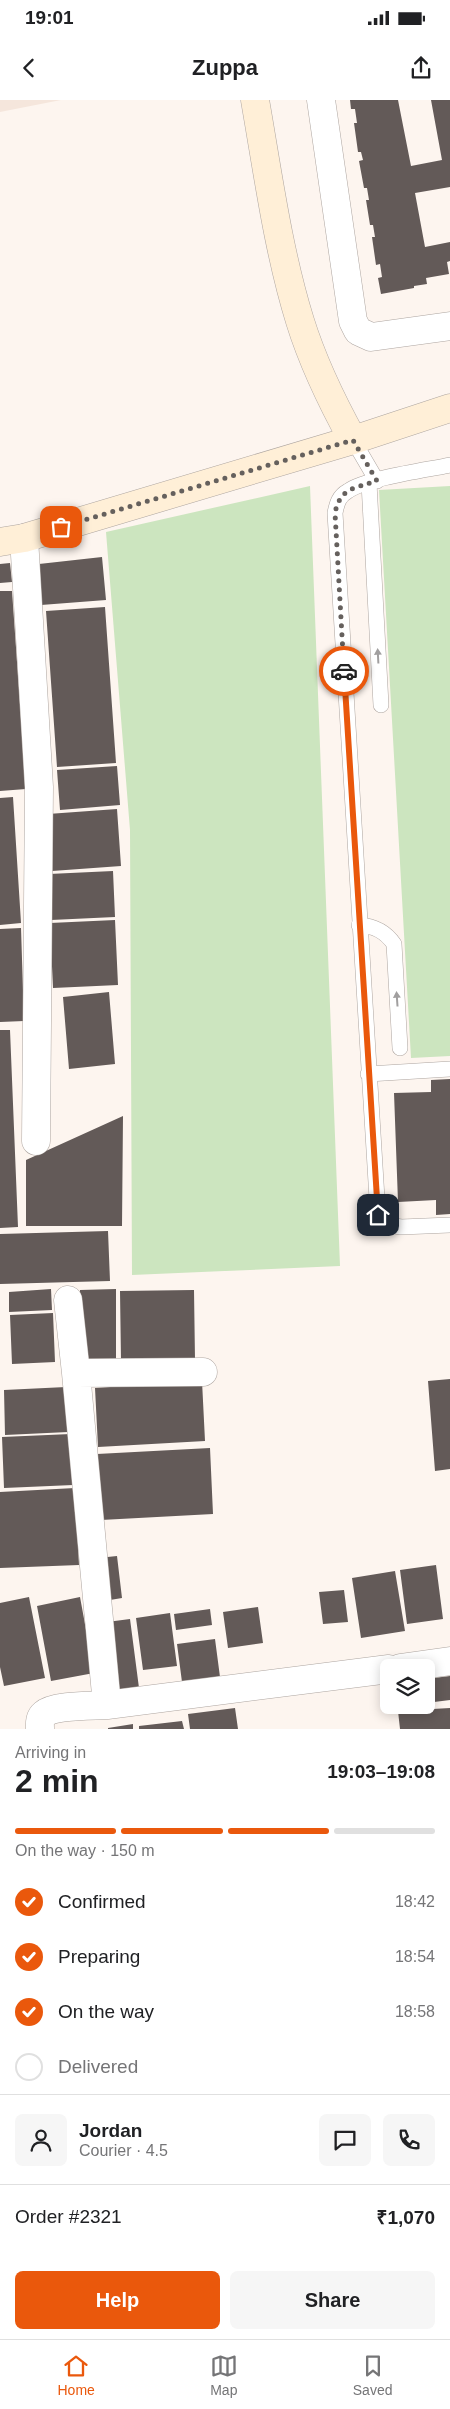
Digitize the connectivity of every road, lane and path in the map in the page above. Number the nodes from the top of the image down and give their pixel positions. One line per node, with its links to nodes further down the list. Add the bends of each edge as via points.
1 (255, 100): 5 (street, via 272,201 300,323 334,405)
2 (321, 100): 3 (street, via 353,321 358,331 371,337)
3 (450, 326)
4 (450, 408): 5 (street)
5 (353, 440): 7 (lane); 8 (street)
6 (450, 465): 7 (lane)
7 (373, 482): 9 (lane, one-way to 7); 10 (lane, via 348,490 338,500 335,513)
8 (12, 540): 14 (street, via 38,787)
9 (381, 705)
10 (359, 925): 11 (lane, one-way to 10, via 394,944 377,928); 13 (lane)
11 (400, 1048)
12 (450, 1069): 13 (lane)
13 (368, 1074): 15 (lane, via 378,1215 389,1225 401,1227)
14 (36, 1141)
15 (450, 1225)
16 (68, 1300): 18 (street)
17 (203, 1372): 18 (street)
18 (76, 1373): 22 (street)
19 (450, 1661): 20 (street)
20 (435, 1663)
21 (380, 1670): 22 (street)
22 (108, 1705): 23 (street, via 51,1710 40,1719)
23 (40, 1729)

